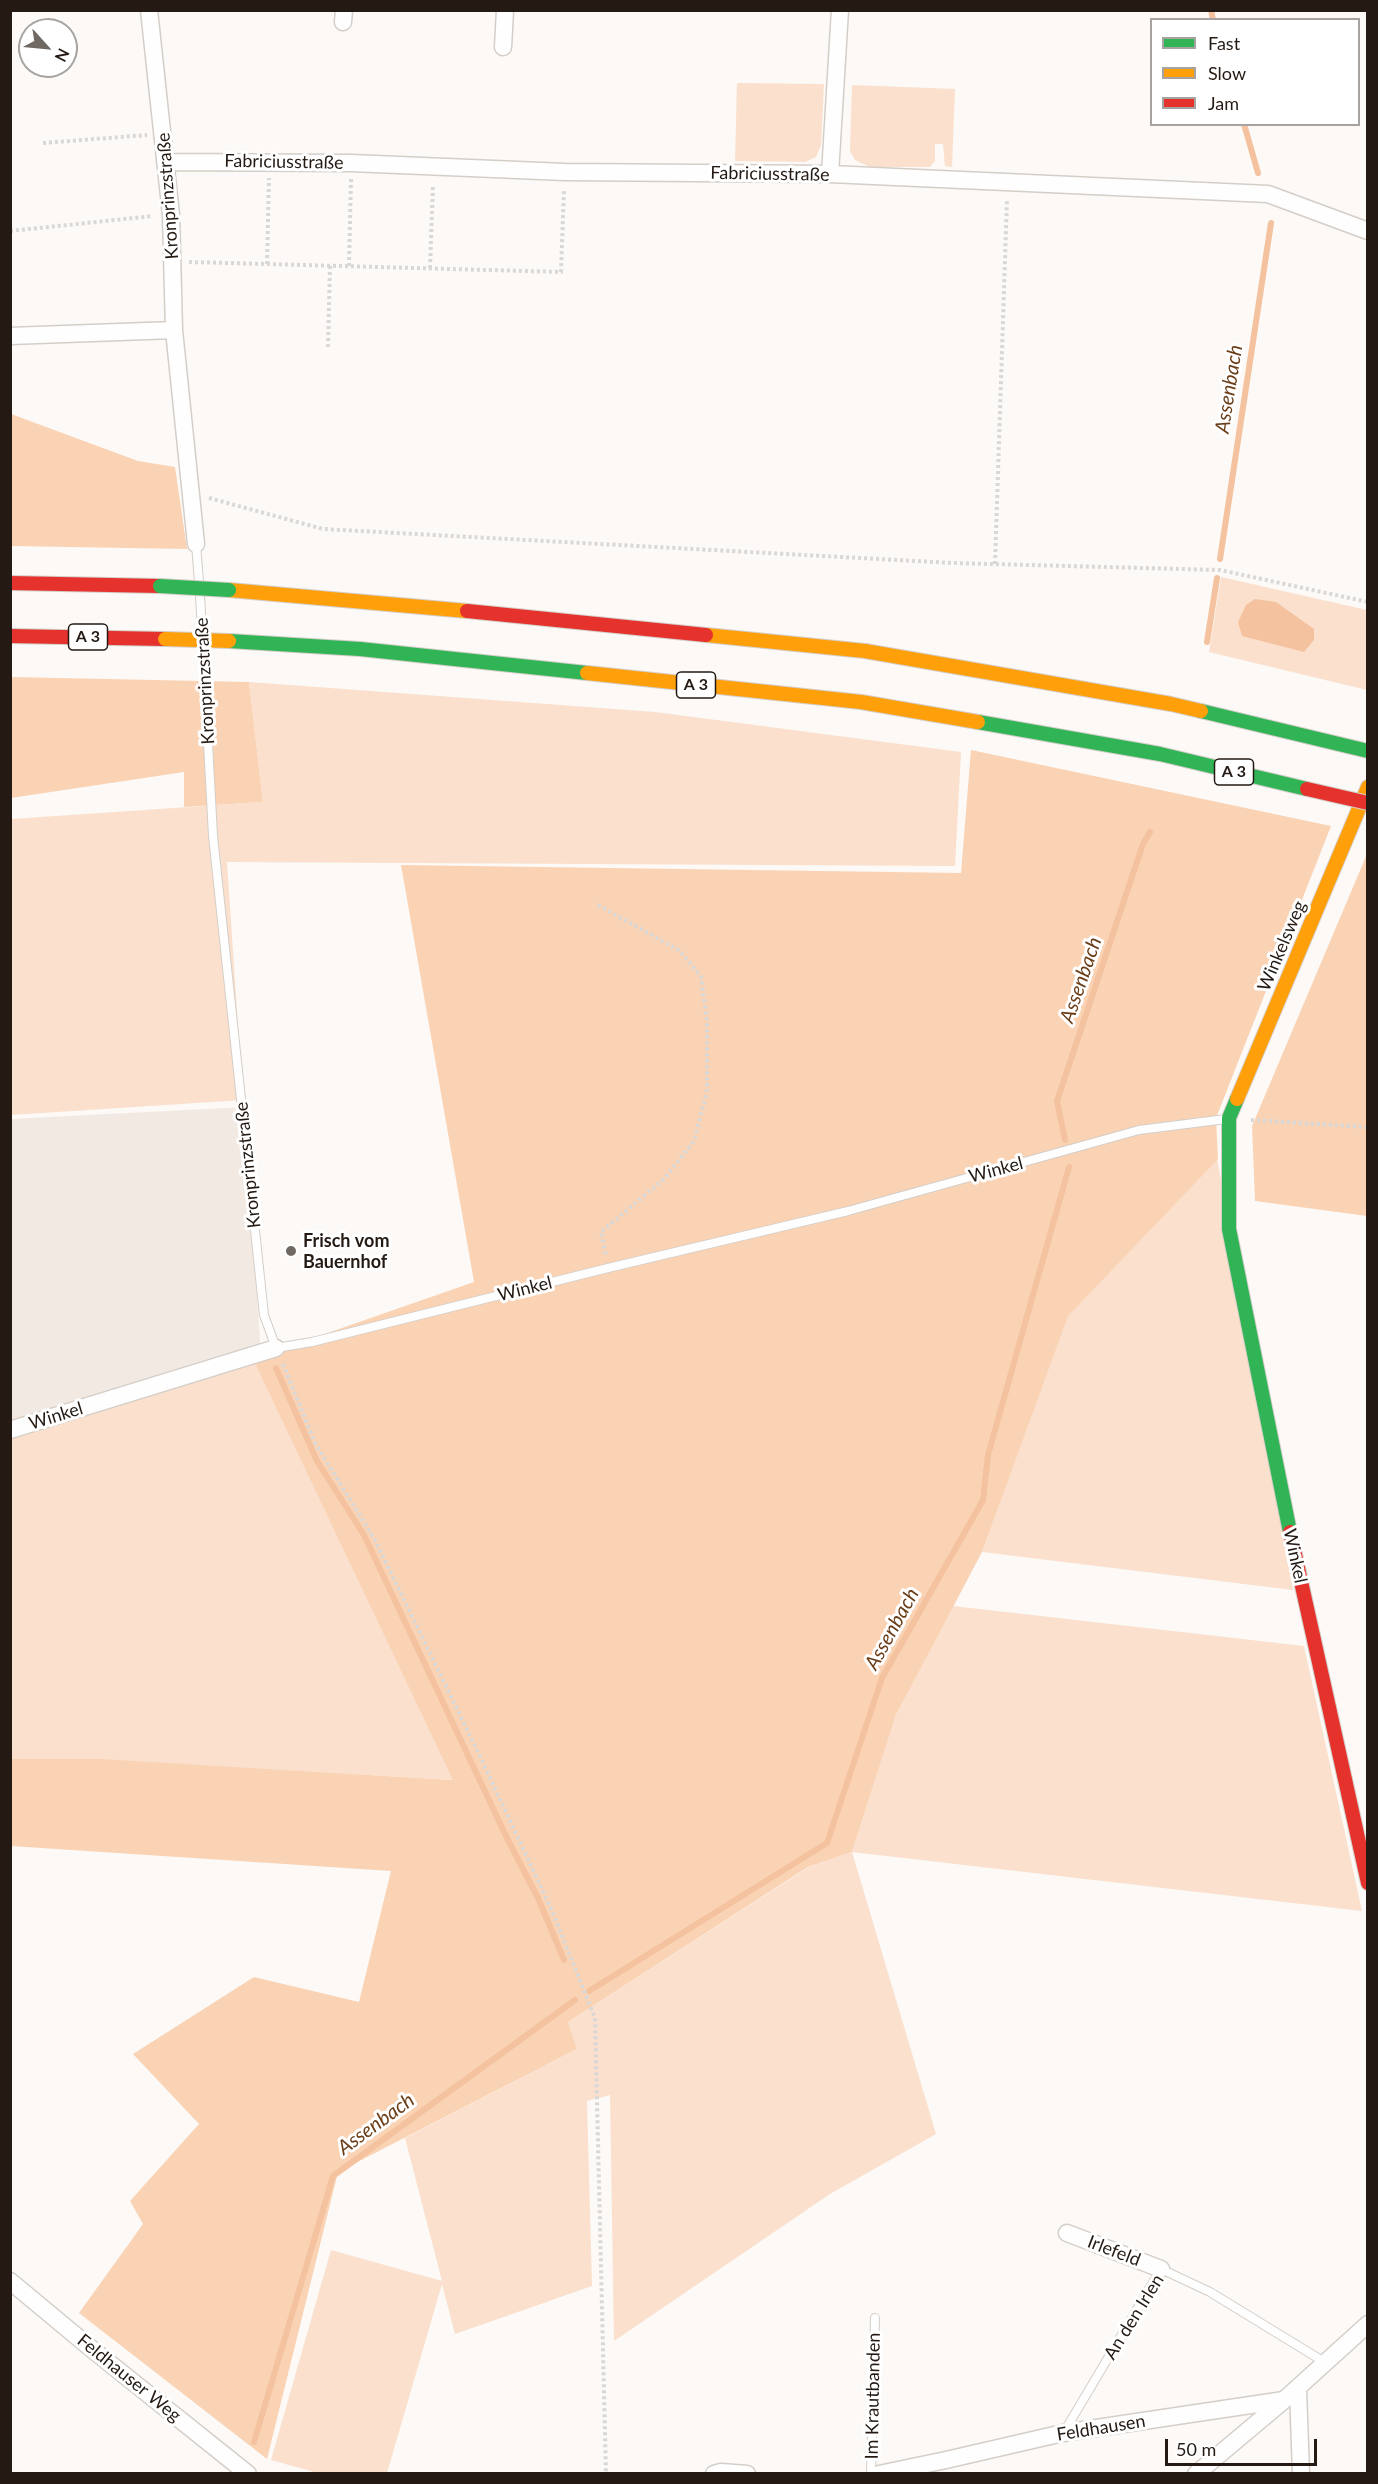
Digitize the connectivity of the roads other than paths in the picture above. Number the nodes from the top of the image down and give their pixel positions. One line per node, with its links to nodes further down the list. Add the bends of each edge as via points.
1 (149, 10): 5 (street, Kronprinzstraße)
2 (505, 10): 4 (street)
3 (840, 10): 6 (street)
4 (503, 47)
5 (165, 162): 6 (street, Fabriciusstraße); 8 (street, Kronprinzstraße, via 171,215)
6 (830, 174): 7 (street, Fabriciusstraße, via 1268,194)
7 (1368, 231)
8 (174, 330): 9 (street); 10 (street, Kronprinzstraße)
9 (10, 336)
10 (196, 544): 17 (lane, Kronprinzstraße, via 213,836 264,1316)
11 (10, 583): 13 (main road, bridge, via 229,590 865,651 1171,704)
12 (10, 636): 15 (main road, A 3, bridge, via 230,641 360,649 861,702 1160,754)
13 (1368, 751)
14 (1368, 787): 16 (main road, Winkelsweg)
15 (1368, 803)
16 (1229, 1118): 17 (lane, Winkel, via 1139,1130 848,1210); 19 (main road, Winkel, via 1229,1229 1288,1523)
17 (276, 1348): 18 (street, Winkel)
18 (10, 1430)
19 (1368, 1884)
20 (1067, 2233): 21 (street, Irlefeld)
21 (1161, 2269): 25 (lane, An den Irlen, via 1210,2292); 28 (lane, An den Irlen)
22 (10, 2281): 30 (street, Feldhauser Weg)
23 (875, 2318): 33 (lane, Im Krautbanden)
24 (1368, 2324): 25 (street, Feldhausen)
25 (1326, 2363): 26 (street, Feldhausen)
26 (1298, 2389): 27 (street, Feldhausen); 36 (street)
27 (1284, 2400): 28 (street, Feldhausen); 35 (street)
28 (1064, 2433): 29 (street, Feldhausen)
29 (902, 2472): 34 (street, Feldhausen)
30 (248, 2474)
31 (714, 2474): 32 (street)
32 (747, 2474)
33 (871, 2474)
34 (879, 2474)
35 (1196, 2474)
36 (1301, 2474)

